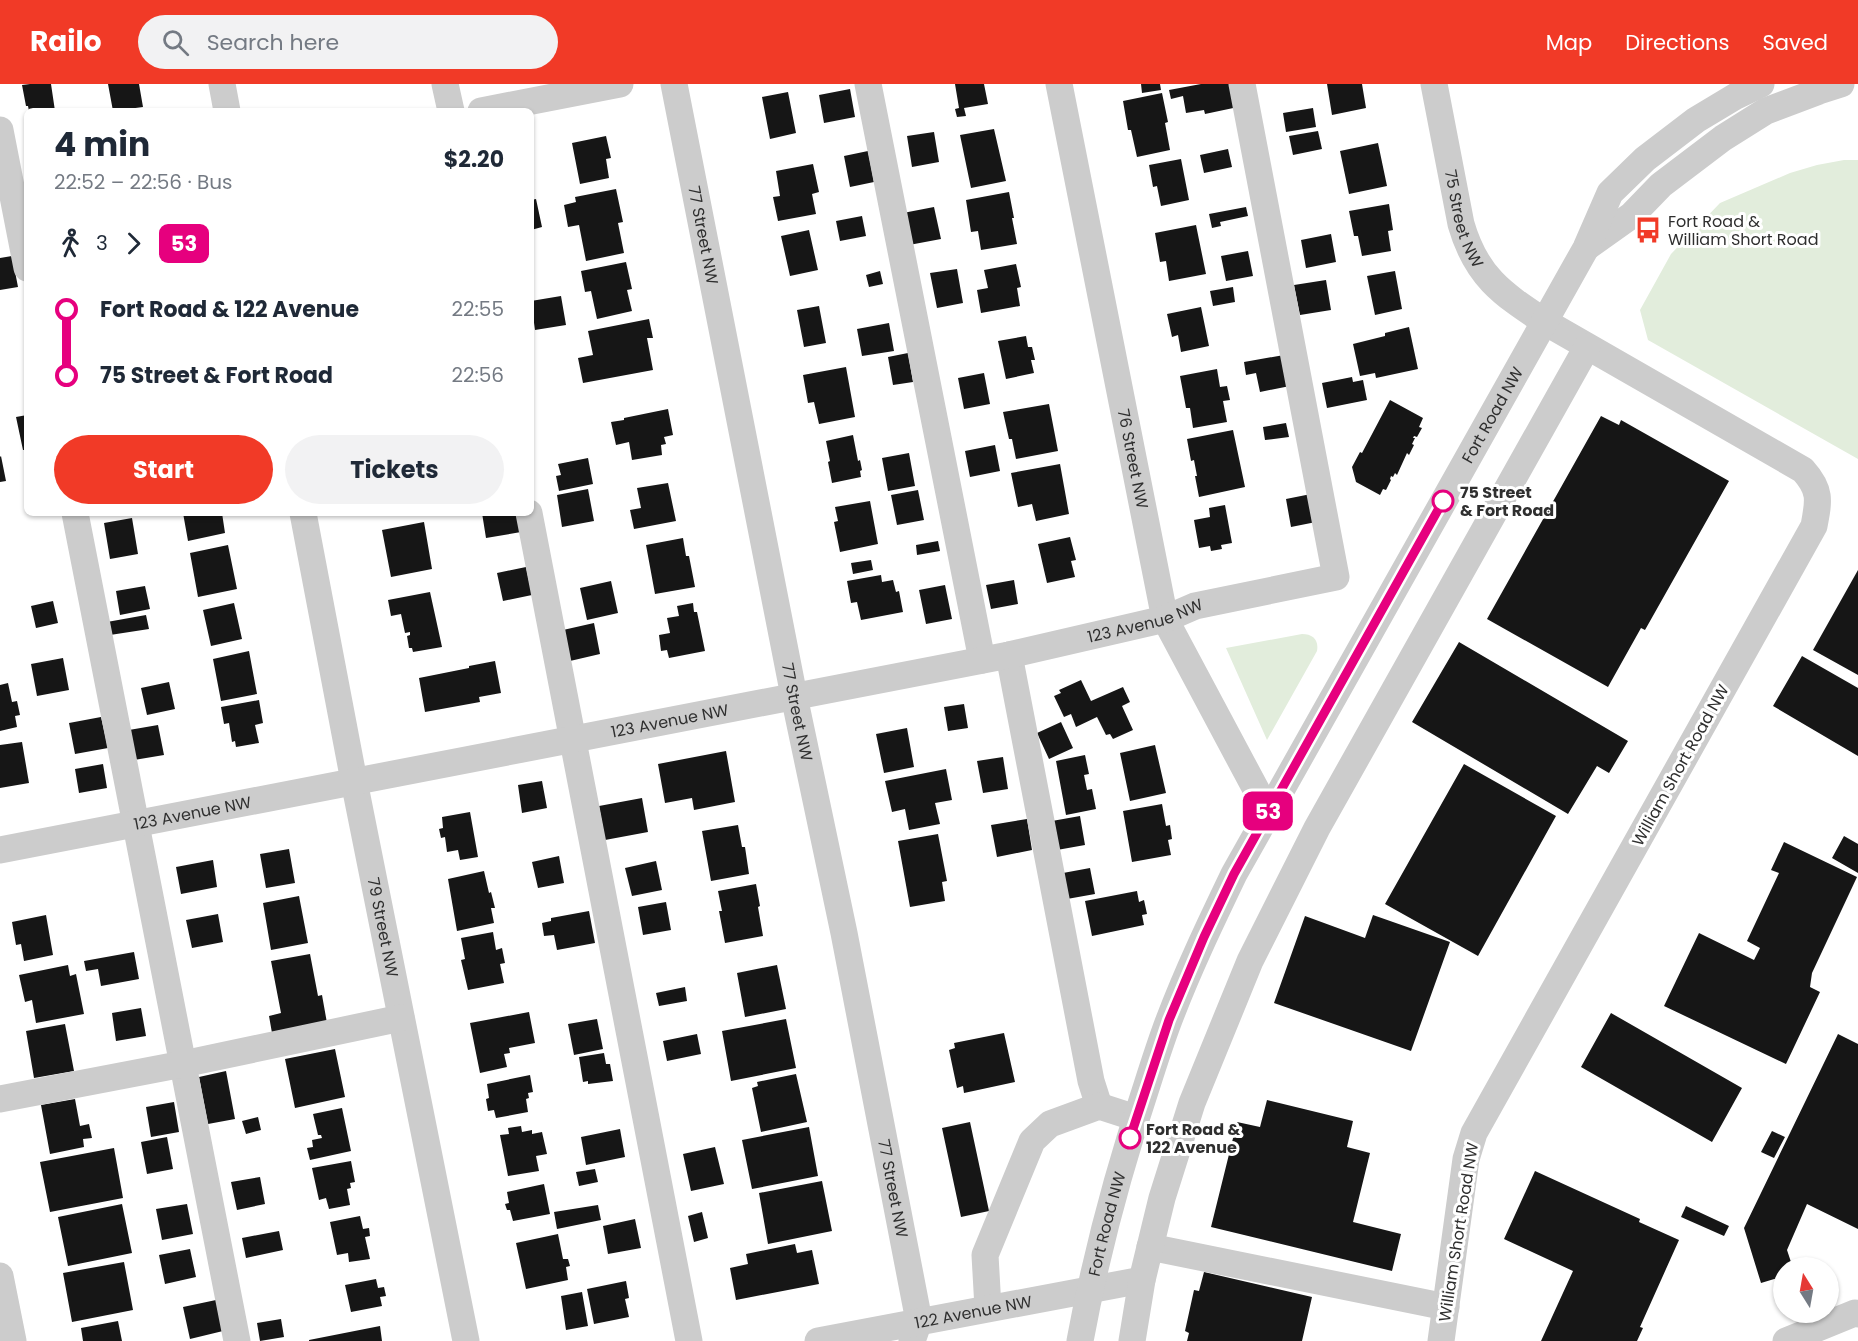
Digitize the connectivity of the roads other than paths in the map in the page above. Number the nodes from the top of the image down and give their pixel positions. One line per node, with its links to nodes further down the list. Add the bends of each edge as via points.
1 (222, 84): 11 (street)
2 (445, 84): 12 (street)
3 (620, 84): 13 (street)
4 (674, 84): 26 (street, 77 Street NW)
5 (868, 84): 25 (street)
6 (1059, 84): 23 (street, 76 Street NW)
7 (1242, 84): 23 (street, 123 Avenue NW, via 1336,577 1195,606)
8 (1434, 84): 18 (street, 75 Street NW, via 1467,245 1490,280)
9 (1761, 84): 16 (street, Fort Road NW, via 1696,120 1645,159 1610,193)
10 (1840, 84): 16 (street, Fort Road NW, via 1766,111 1723,138 1662,185 1632,215)
11 (226, 108)
12 (450, 108)
13 (496, 108)
14 (0, 130): 15 (street)
15 (14, 202): 17 (street)
16 (1586, 248): 18 (street, Fort Road NW)
17 (24, 252)
18 (1545, 322): 19 (street, William Short Road NW); 29 (street, Fort Road NW)
19 (1587, 347): 37 (street, via 1317,828 1250,961 1192,1103); 41 (street, William Short Road NW, via 1803,470 1815,484 1817,512 1814,526 1474,1133 1466,1159)
20 (76, 516): 30 (street)
21 (304, 516): 28 (street, 79 Street NW)
22 (530, 516): 27 (street)
23 (1165, 619): 24 (street, 123 Avenue NW); 29 (street, 76 Street NW)
24 (1009, 655): 25 (street, 123 Avenue NW); 35 (street)
25 (982, 660): 26 (street, 123 Avenue NW)
26 (794, 696): 27 (street, 123 Avenue NW); 44 (street, 77 Street NW, via 844,933)
27 (573, 738): 28 (street, 123 Avenue NW); 48 (street)
28 (354, 781): 30 (street, 123 Avenue NW); 32 (street, 79 Street NW)
29 (1268, 812): 36 (street, Fort Road NW, via 1204,937 1169,1020)
30 (137, 823): 31 (street, 123 Avenue NW); 33 (street)
31 (0, 850)
32 (401, 1018): 33 (street); 47 (street, 79 Street NW)
33 (183, 1064): 34 (street); 46 (street)
34 (0, 1099)
35 (1099, 1106): 36 (street); 42 (street, via 1050,1124 1032,1141 985,1255)
36 (1136, 1118): 40 (street, Fort Road NW, via 1116,1180)
37 (1150, 1247): 39 (street); 41 (street)
38 (0, 1276): 45 (street)
39 (1142, 1280): 40 (street, 122 Avenue NW); 51 (street)
40 (1091, 1289): 42 (street, 122 Avenue NW); 50 (street, Fort Road NW)
41 (1446, 1307): 52 (street, William Short Road NW)
42 (988, 1308): 44 (street, 122 Avenue NW)
43 (1858, 1314): 53 (street)
44 (916, 1331): 49 (street, 122 Avenue NW)
45 (13, 1341)
46 (237, 1341)
47 (466, 1341)
48 (689, 1341)
49 (818, 1341)
50 (1080, 1341)
51 (1132, 1341)
52 (1441, 1341)
53 (1786, 1341)

